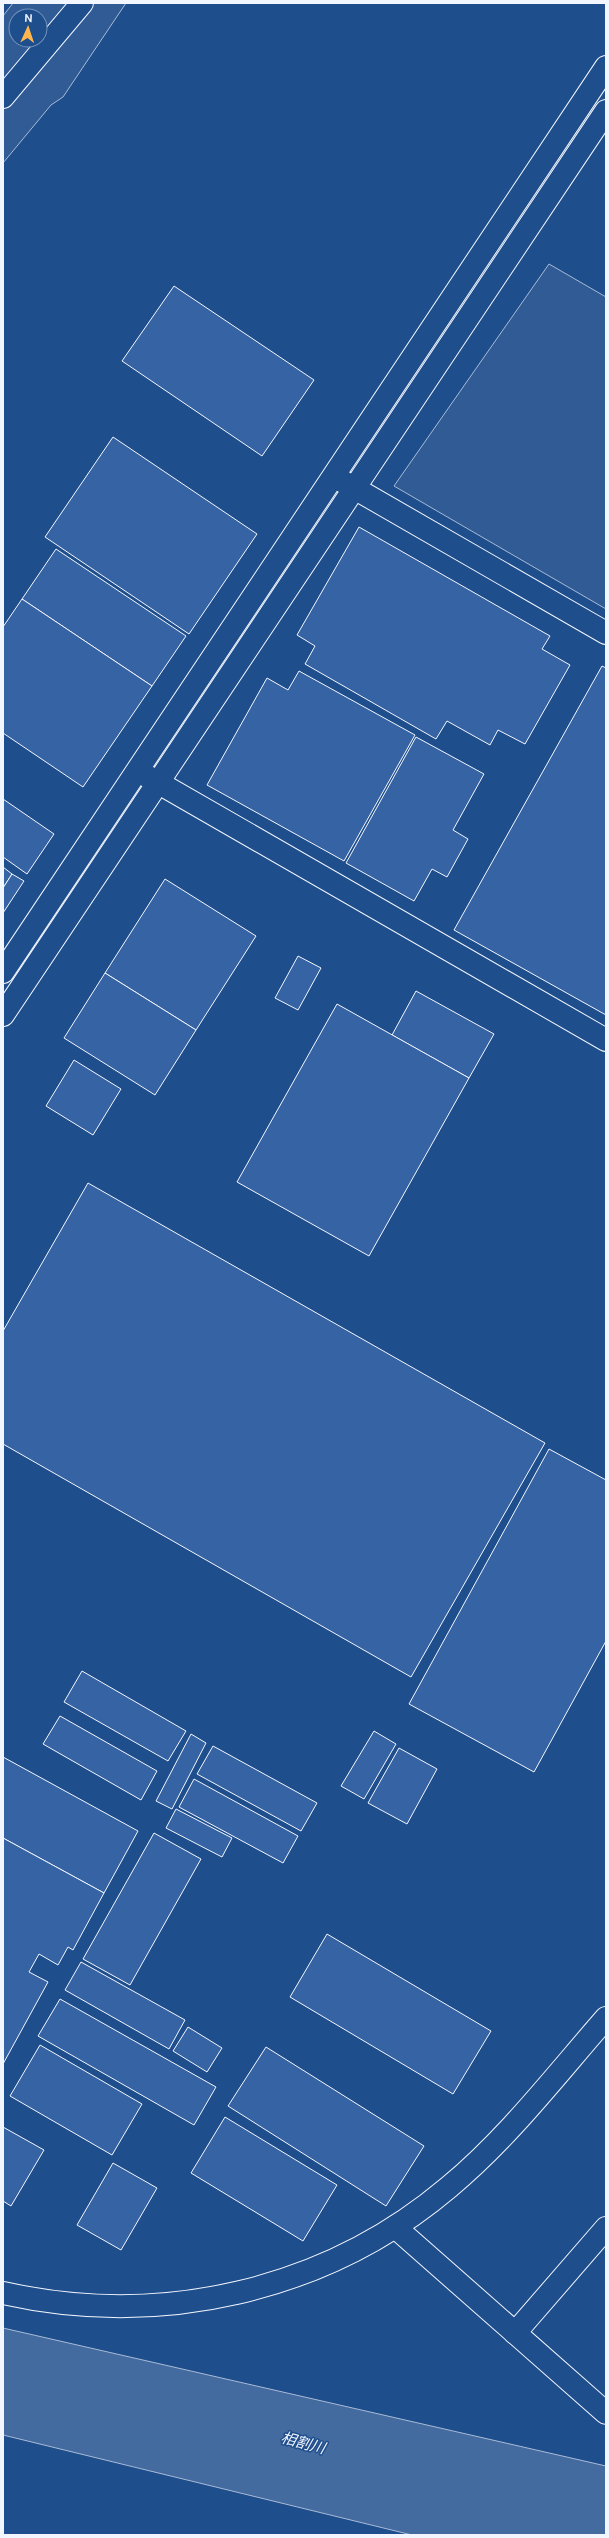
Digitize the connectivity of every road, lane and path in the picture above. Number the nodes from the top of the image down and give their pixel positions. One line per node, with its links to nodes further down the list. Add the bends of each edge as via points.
1 (82, 3): 3 (street)
2 (606, 67): 5 (street)
3 (3, 97)
4 (606, 111): 6 (street)
5 (333, 475): 6 (street); 8 (street)
6 (355, 488): 7 (street); 9 (street)
7 (606, 633)
8 (137, 770): 9 (street); 10 (street)
9 (157, 783): 11 (street); 12 (street)
10 (3, 972)
11 (3, 1015)
12 (606, 1040)
13 (606, 2018): 14 (street, via 500,2138 449,2187)
14 (394, 2227): 16 (street, via 331,2263 261,2288 187,2303 114,2307 39,2301); 17 (street)
15 (606, 2228): 17 (street)
16 (3, 2293)
17 (515, 2333): 18 (street)
18 (606, 2413)

